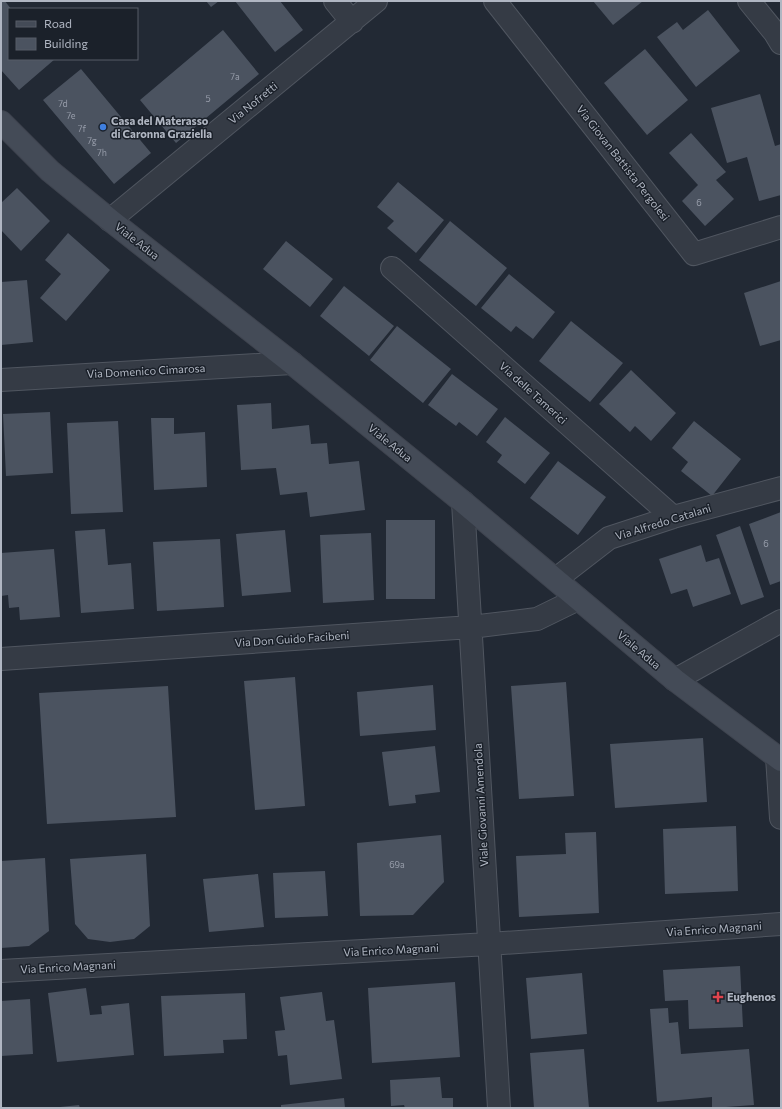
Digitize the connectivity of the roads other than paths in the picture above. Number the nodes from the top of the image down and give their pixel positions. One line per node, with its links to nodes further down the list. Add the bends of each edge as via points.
1 (335, 1): 5 (street)
2 (376, 1): 5 (street, Via Nofretti)
3 (496, 1): 9 (street, Via Giovan Battista Pergolesi, via 694,254)
4 (749, 1): 6 (street)
5 (352, 22): 8 (street, Via Nofretti)
6 (781, 43)
7 (1, 122): 8 (main road, Viale Adua, via 50,171)
8 (110, 220): 11 (main road, Viale Adua)
9 (781, 227)
10 (392, 268): 15 (street, Via delle Tamerici)
11 (292, 363): 12 (street, Via Domenico Cimarosa); 14 (main road, Viale Adua)
12 (1, 380)
13 (781, 488): 15 (street, Via Alfredo Catalani)
14 (464, 502): 16 (main road, Viale Adua); 19 (street, Viale Giovanni Amendola)
15 (674, 517): 16 (street, Via Alfredo Catalani, via 609,538)
16 (556, 579): 17 (main road, Viale Adua)
17 (578, 599): 19 (street, Via Don Guido Facibeni, via 537,619); 21 (main road, Viale Adua)
18 (781, 621): 21 (street)
19 (471, 626): 20 (street, Via Don Guido Facibeni); 25 (street, Viale Giovanni Amendola)
20 (1, 659)
21 (675, 680): 22 (main road, Viale Adua)
22 (779, 759): 23 (street)
23 (781, 818)
24 (781, 924): 25 (street, Via Enrico Magnani)
25 (489, 944): 26 (street, Via Enrico Magnani); 27 (street, Viale Giovanni Amendola)
26 (1, 971)
27 (499, 1108)

